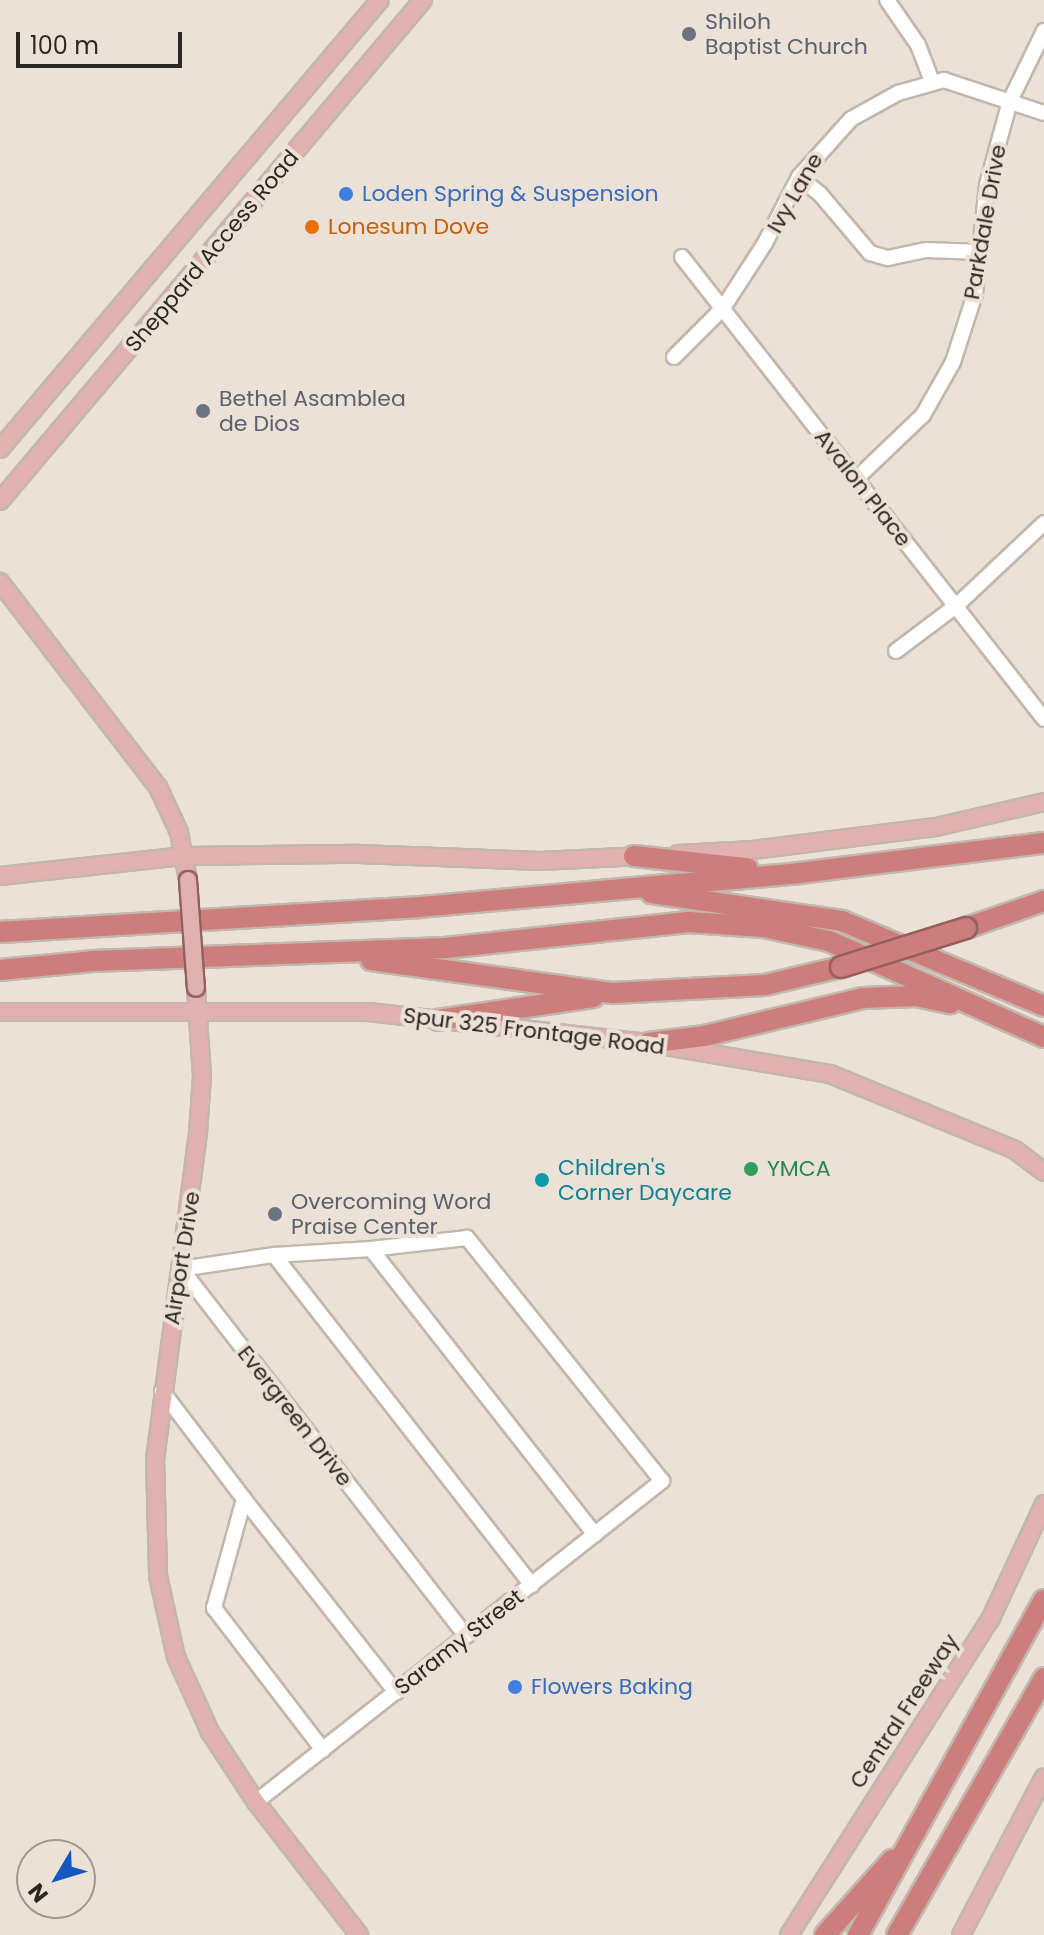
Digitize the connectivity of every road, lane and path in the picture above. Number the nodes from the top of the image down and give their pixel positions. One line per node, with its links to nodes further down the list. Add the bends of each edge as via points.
1 (380, 0): 13 (main road, Sheppard Access Road)
2 (423, 0): 15 (main road, Sheppard Access Road)
3 (887, 0): 5 (street, via 918,45)
4 (1044, 31): 6 (street, Parkdale Drive)
5 (932, 82): 6 (street, Ivy Lane, via 959,82); 8 (street, Ivy Lane, via 898,93 851,119)
6 (1010, 101): 7 (street, Ivy Lane); 9 (street, Parkdale Drive, via 987,185)
7 (1044, 113)
8 (799, 177): 9 (street, via 870,253 888,258 926,250); 11 (street, Ivy Lane)
9 (981, 252): 14 (street, Parkdale Drive, via 975,294 953,362 923,415)
10 (682, 257): 11 (street, Avalon Place)
11 (723, 308): 12 (street, Ivy Lane); 14 (street, Avalon Place)
12 (674, 357)
13 (0, 449)
14 (856, 479): 18 (street, Avalon Place)
15 (0, 501)
16 (1044, 523): 18 (street)
17 (0, 582): 23 (main road, Airport Drive, via 158,787)
18 (956, 606): 19 (street); 20 (street, Avalon Place)
19 (896, 651)
20 (1044, 719)
21 (1044, 802): 24 (main road, via 936,827 753,850)
22 (1044, 843): 25 (highway)
23 (185, 856): 24 (main road, via 359,854 540,861); 26 (main road); 36 (main road, Airport Drive, bridge)
24 (634, 856): 25 (highway)
25 (799, 873): 27 (highway)
26 (0, 876)
27 (615, 888): 29 (highway, via 420,907); 33 (highway, via 842,921)
28 (1044, 901): 32 (highway, bridge, via 841,967 765,985)
29 (0, 932)
30 (315, 952): 31 (highway); 32 (highway); 34 (highway, via 445,948 689,922 764,927 829,941)
31 (0, 970)
32 (613, 993): 37 (highway)
33 (1044, 1006)
34 (993, 1011): 38 (highway); 39 (highway, via 916,996 863,998 704,1036)
35 (0, 1012): 36 (main road, Spur 325 Frontage Road)
36 (198, 1015): 37 (main road, Spur 325 Frontage Road, via 368,1012); 43 (main road, Airport Drive, via 202,1076)
37 (438, 1020): 39 (main road, Spur 325 Frontage Road)
38 (1044, 1037)
39 (648, 1043): 40 (main road, Spur 325 Frontage Road, via 830,1074 1015,1150)
40 (1044, 1172)
41 (371, 1249): 42 (street); 47 (street); 47 (street, Saramy Street, via 467,1238 662,1481)
42 (274, 1255): 43 (street); 48 (street)
43 (181, 1269): 44 (main road, Airport Drive); 50 (street, Evergreen Drive)
44 (162, 1391): 45 (street); 55 (main road, Airport Drive, via 153,1542 166,1617 176,1657 210,1732)
45 (244, 1499): 52 (street); 53 (street, via 214,1608)
46 (1044, 1504): 59 (main road, Central Freeway, via 990,1620)
47 (595, 1535): 48 (street, Saramy Street)
48 (532, 1585): 50 (street, Saramy Street)
49 (1044, 1600): 56 (highway)
50 (466, 1636): 52 (street, Saramy Street)
51 (1044, 1678): 57 (highway)
52 (396, 1692): 53 (street, Saramy Street)
53 (323, 1750): 55 (street, Saramy Street)
54 (1044, 1777): 64 (main road)
55 (256, 1802): 58 (main road, Airport Drive)
56 (916, 1834): 60 (highway); 61 (highway)
57 (941, 1859): 62 (highway); 63 (highway)
58 (359, 1935)
59 (789, 1935)
60 (825, 1935)
61 (858, 1935)
62 (897, 1935)
63 (908, 1935)
64 (961, 1935)

